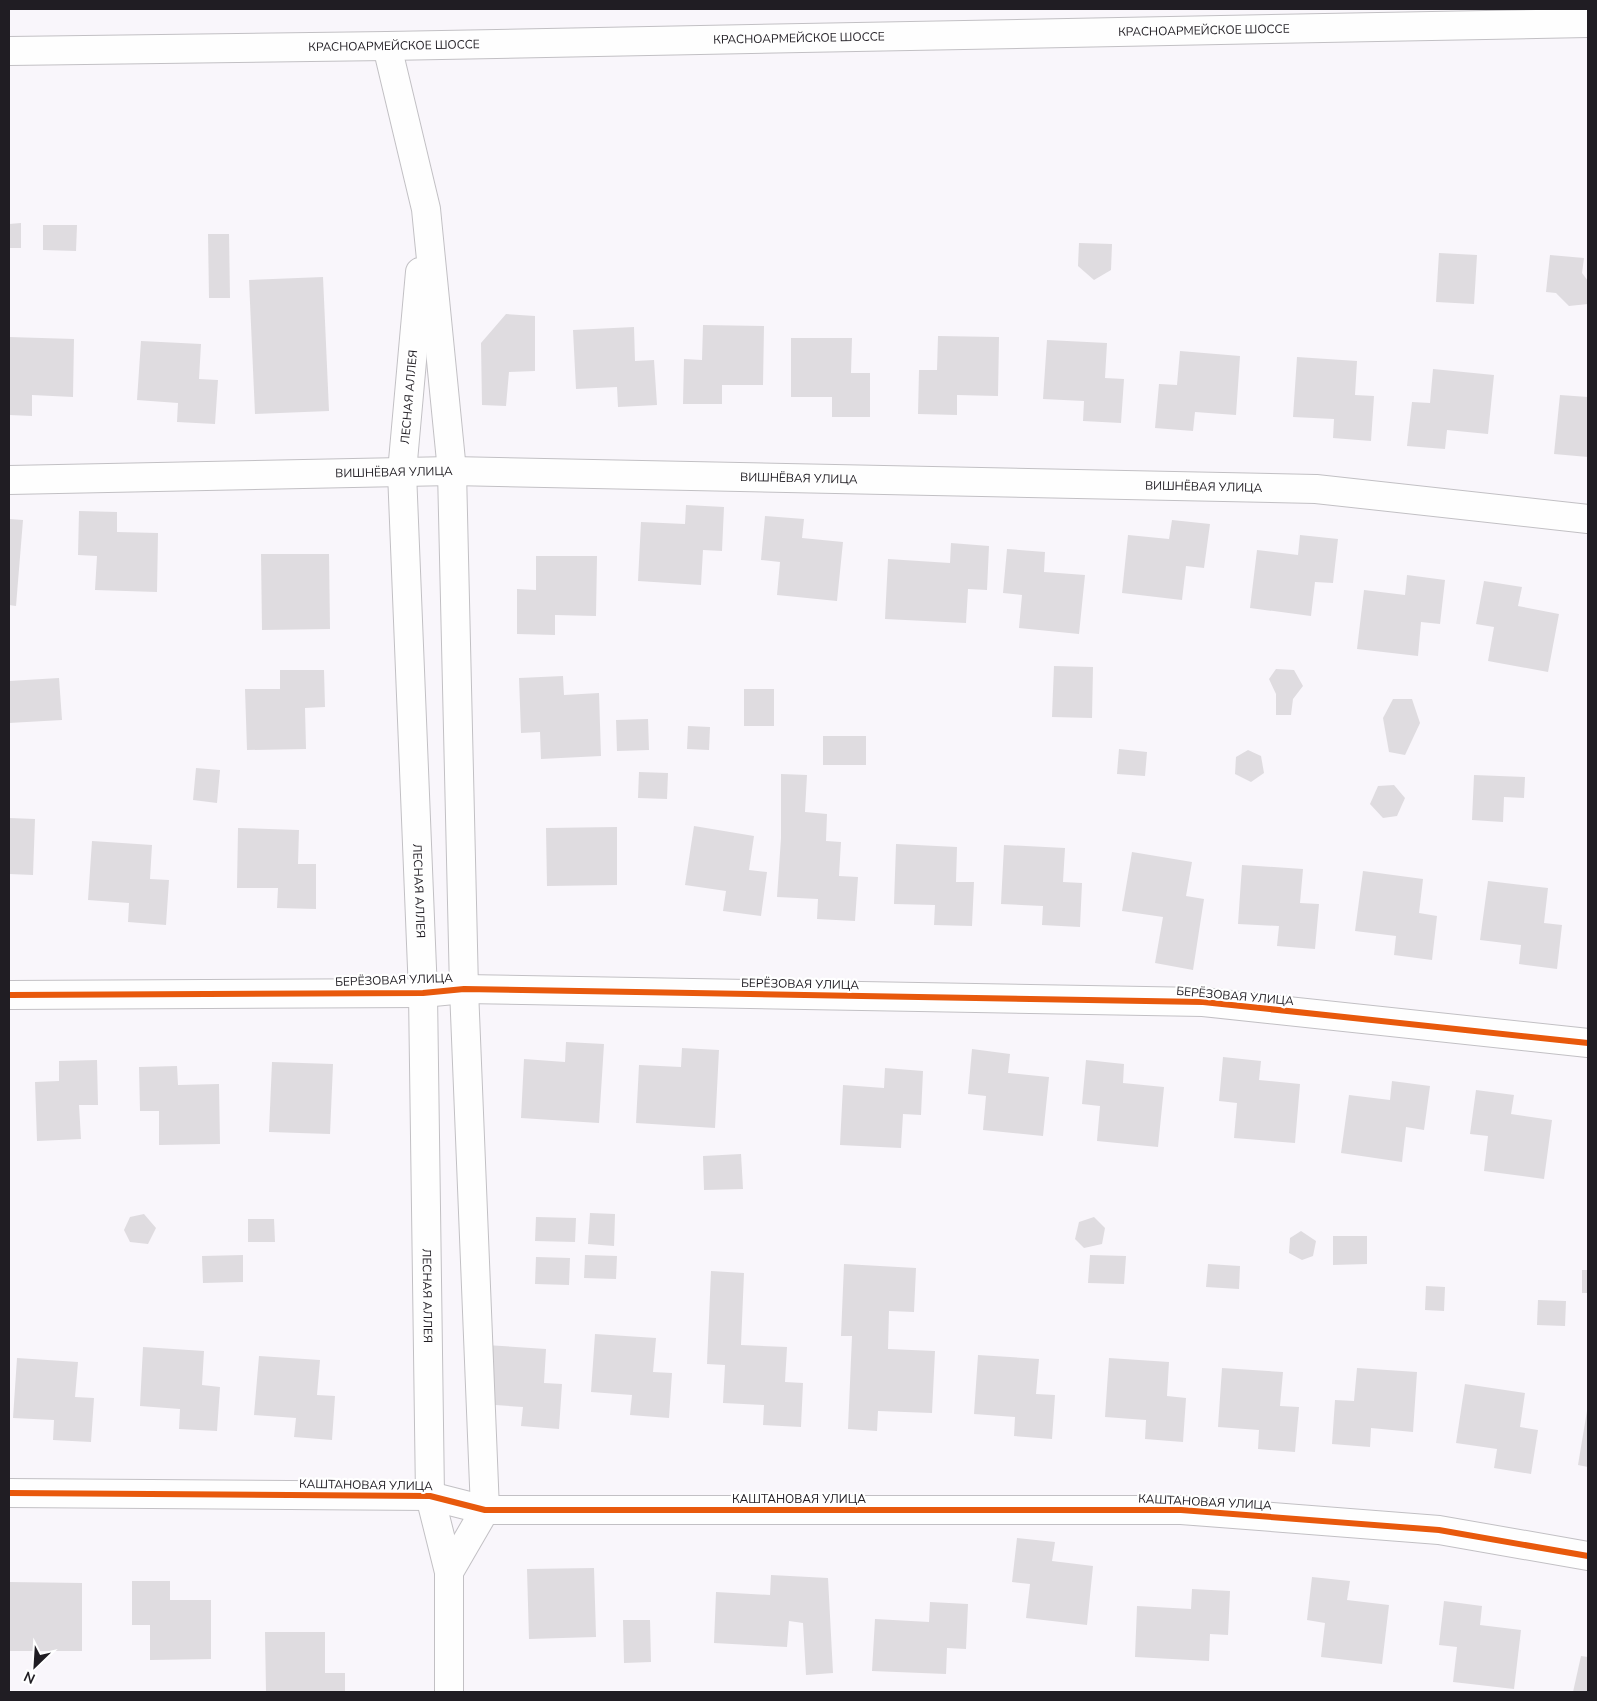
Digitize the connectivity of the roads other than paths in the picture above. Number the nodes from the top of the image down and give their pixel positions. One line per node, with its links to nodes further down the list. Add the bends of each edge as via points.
1 (1588, 23): 2 (street, КРАСНОАРМЕЙСКОЕ ШОССЕ)
2 (387, 46): 3 (street, КРАСНОАРМЕЙСКОЕ ШОССЕ); 4 (street)
3 (9, 51)
4 (426, 209): 5 (street); 6 (street, ЛЕСНАЯ АЛЛЕЯ)
5 (452, 471): 6 (street, ВИШНЁВАЯ УЛИЦА); 8 (street, ВИШНЁВАЯ УЛИЦА, via 1316,489); 9 (street)
6 (402, 472): 7 (street, ВИШНЁВАЯ УЛИЦА); 10 (street, ЛЕСНАЯ АЛЛЕЯ)
7 (9, 480)
8 (1588, 519)
9 (464, 989): 10 (street, БЕРЁЗОВАЯ УЛИЦА); 12 (street, БЕРЁЗОВАЯ УЛИЦА, via 1203,1002); 15 (street)
10 (423, 993): 11 (street, БЕРЁЗОВАЯ УЛИЦА); 14 (street, ЛЕСНАЯ АЛЛЕЯ)
11 (9, 995)
12 (1588, 1043)
13 (9, 1493): 14 (street, КАШТАНОВАЯ УЛИЦА)
14 (430, 1496): 15 (street, КАШТАНОВАЯ УЛИЦА); 17 (street, ЛЕСНАЯ АЛЛЕЯ)
15 (485, 1510): 16 (street, КАШТАНОВАЯ УЛИЦА, via 1181,1510 1439,1530); 17 (street)
16 (1588, 1556)
17 (449, 1572): 18 (street, ЛЕСНАЯ АЛЛЕЯ)
18 (449, 1692)

